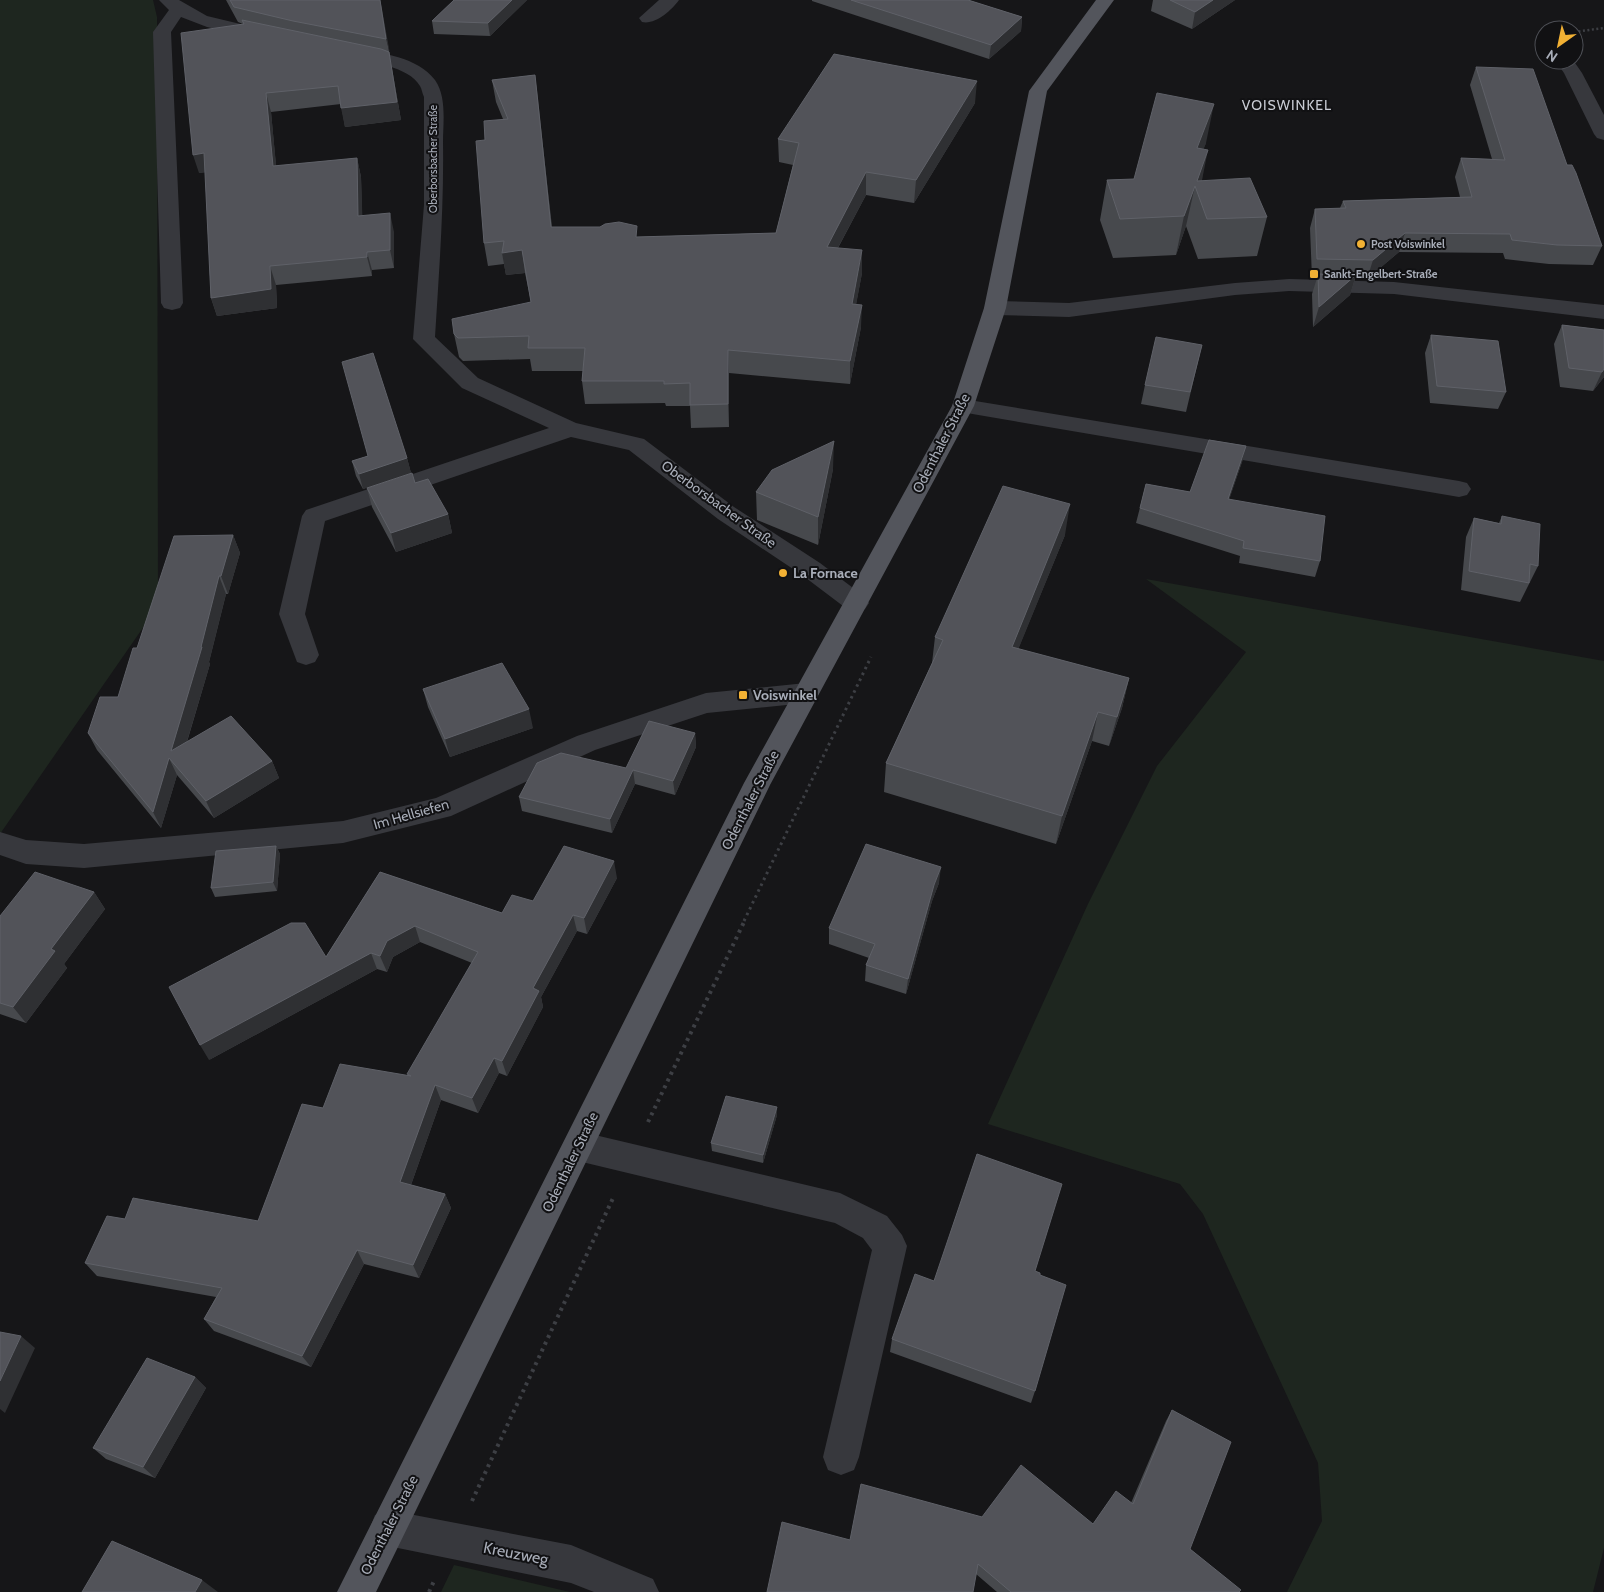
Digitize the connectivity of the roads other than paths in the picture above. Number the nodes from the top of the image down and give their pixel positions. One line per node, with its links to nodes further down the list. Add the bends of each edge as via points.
1 (670, 0): 4 (street)
2 (1105, 0): 10 (main road, Odenthaler Straße, via 1038,91)
3 (173, 4): 5 (street, via 203,20); 9 (street, via 162,32)
4 (648, 18)
5 (287, 40)
6 (333, 50): 13 (street, Oberborsbacher Straße, via 390,61 412,71 427,82 433,97 434,205 424,339 470,383)
7 (1571, 70): 8 (street)
8 (1604, 134)
9 (172, 303)
10 (995, 308): 11 (street, via 1069,310 1289,285 1394,288); 12 (main road, Odenthaler Straße)
11 (1604, 312)
12 (963, 406): 14 (street); 15 (main road, Odenthaler Straße)
13 (570, 429): 15 (street, Oberborsbacher Straße, via 636,444 726,513); 16 (street, via 314,516 292,614)
14 (1459, 489)
15 (856, 603): 17 (main road, Odenthaler Straße)
16 (306, 655)
17 (806, 693): 18 (street, Im Hellsiefen, via 706,703 586,743 441,808 343,832 84,856 26,852); 19 (main road, Odenthaler Straße)
18 (0, 843)
19 (578, 1146): 20 (street, via 840,1209 874,1227 890,1246); 21 (main road, Odenthaler Straße)
20 (841, 1457)
21 (388, 1528): 22 (main road, Odenthaler Straße); 23 (street, Kreuzweg, via 571,1564)
22 (356, 1592)
23 (640, 1592)

